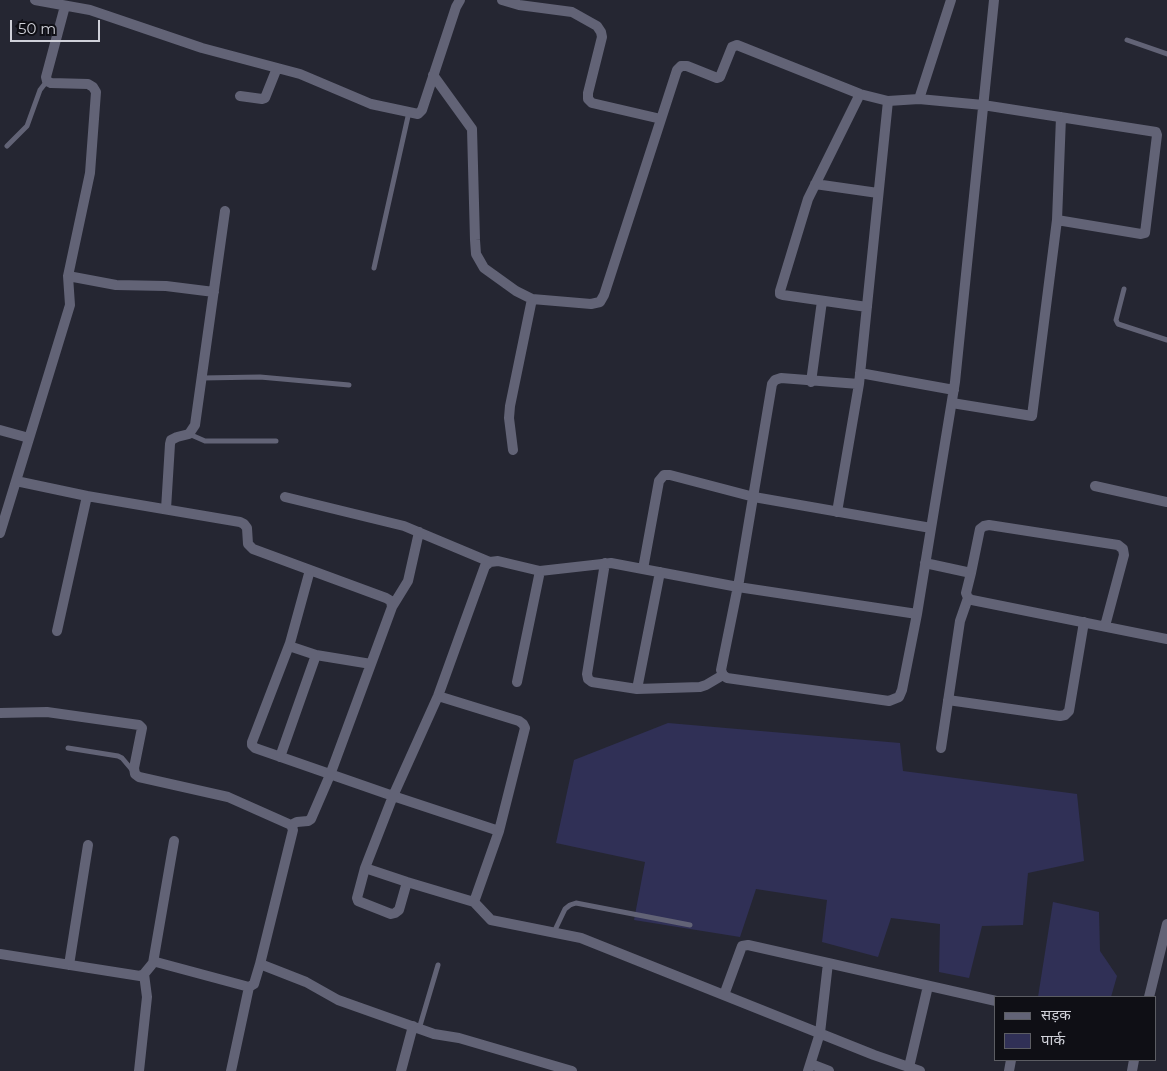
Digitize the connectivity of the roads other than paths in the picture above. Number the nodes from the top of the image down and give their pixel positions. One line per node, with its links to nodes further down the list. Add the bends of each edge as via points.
1 (35, 0): 6 (street)
2 (460, 0): 10 (street)
3 (502, 0): 19 (street, via 572,12 597,26 602,37 588,99 592,103)
4 (951, 0): 14 (street)
5 (994, 0): 16 (street)
6 (70, 4): 9 (street, via 202,48); 11 (street)
7 (1128, 40): 8 (lane)
8 (1167, 54)
9 (277, 68): 13 (street, via 265,98); 17 (street, via 300,74 371,104)
10 (433, 75): 17 (street, via 420,113); 29 (street, via 472,129 476,254 484,268 495,277)
11 (47, 81): 20 (lane, via 40,90 27,126); 26 (street, via 88,84 96,92 90,173)
12 (860, 94): 15 (street); 19 (street, via 737,45 732,47 720,77 681,66); 21 (street)
13 (240, 96)
14 (919, 99): 15 (street); 16 (street)
15 (888, 101): 22 (street)
16 (983, 105): 18 (street); 38 (street)
17 (409, 112): 25 (lane)
18 (1061, 117): 24 (street); 24 (street, via 1152,130 1157,135 1145,233)
19 (661, 118): 29 (street, via 600,302)
20 (7, 146)
21 (815, 184): 22 (street); 30 (street, via 780,294)
22 (878, 193): 31 (street)
23 (225, 211): 28 (street)
24 (1056, 220): 39 (street, via 1032,416)
25 (374, 268)
26 (68, 276): 28 (street, via 116,285 166,286); 42 (street, via 70,304)
27 (1124, 289): 32 (lane, via 1116,320 1118,324)
28 (214, 292): 34 (street)
29 (532, 299): 44 (street, via 510,406)
30 (822, 301): 31 (street); 35 (street)
31 (867, 307): 33 (street)
32 (1167, 340)
33 (860, 373): 36 (street); 38 (street)
34 (201, 378): 37 (lane, via 260,377); 41 (street, via 195,425)
35 (811, 382): 36 (street); 48 (street, via 781,378 772,384)
36 (859, 384): 52 (street)
37 (349, 385)
38 (954, 390): 39 (street)
39 (952, 403): 53 (street)
40 (0, 430): 42 (street)
41 (189, 434): 43 (lane, via 205,441); 51 (street, via 171,440)
42 (29, 438): 45 (street)
43 (276, 441)
44 (513, 450)
45 (16, 481): 47 (street); 55 (street)
46 (1095, 486): 50 (street)
47 (87, 496): 51 (street); 70 (street)
48 (754, 496): 52 (street); 59 (street, via 664,475 659,481); 64 (street)
49 (285, 497): 54 (street)
50 (1167, 502)
51 (166, 509): 60 (street, via 244,524 250,547)
52 (838, 512): 53 (street)
53 (931, 528): 58 (street)
54 (420, 532): 56 (street); 66 (street, via 408,581)
55 (0, 533)
56 (490, 562): 61 (street); 78 (street, via 485,566)
57 (605, 563): 59 (street); 61 (street); 77 (street, via 588,679)
58 (925, 563): 63 (street); 67 (street)
59 (643, 569): 62 (street)
60 (310, 570): 66 (street, via 386,598); 72 (street)
61 (540, 571): 76 (street)
62 (660, 572): 64 (street); 77 (street)
63 (971, 573): 65 (street, via 966,593); 69 (street, via 980,529 989,525 1118,545 1123,548 1124,555)
64 (738, 587): 67 (street); 75 (street, via 721,670)
65 (968, 598): 68 (street); 79 (street, via 960,620)
66 (392, 607): 74 (street)
67 (917, 614): 75 (street, via 902,690 899,697 889,701)
68 (1084, 622): 69 (street); 79 (street, via 1065,715)
69 (1105, 626): 71 (street)
70 (58, 631)
71 (1167, 639)
72 (289, 646): 73 (street); 83 (street, via 252,742 255,748)
73 (316, 655): 74 (street); 83 (street)
74 (371, 664): 85 (street)
75 (723, 675): 77 (street, via 700,687)
76 (517, 682)
77 (637, 689)
78 (438, 696): 86 (street); 88 (street, via 519,721 525,728)
79 (948, 700): 82 (street)
80 (0, 713): 84 (street, via 47,712 140,725)
81 (68, 748): 84 (lane, via 118,756)
82 (941, 748)
83 (280, 757): 85 (street)
84 (135, 774): 87 (street, via 228,797)
85 (330, 775): 86 (street); 87 (street, via 311,818)
86 (393, 796): 88 (street); 91 (street)
87 (291, 825): 100 (street, via 293,830)
88 (499, 831): 93 (street)
89 (174, 841): 99 (street)
90 (88, 845): 101 (street)
91 (365, 868): 92 (street); 92 (street, via 358,901 391,914 399,910)
92 (407, 882): 93 (street)
93 (474, 902): 96 (street, via 491,920)
94 (1167, 924): 107 (street)
95 (690, 925): 96 (lane, via 576,903 565,909)
96 (554, 932): 106 (street, via 581,938)
97 (0, 954): 101 (street)
98 (828, 962): 104 (street); 106 (street, via 742,946); 110 (street)
99 (153, 963): 103 (street); 105 (street)
100 (260, 964): 105 (street, via 254,984); 109 (street, via 306,982 338,1000)
101 (70, 965): 103 (street)
102 (438, 966): 109 (lane)
103 (144, 974): 113 (street, via 147,997)
104 (928, 986): 108 (street); 111 (street)
105 (249, 987): 114 (street)
106 (724, 995): 110 (street)
107 (1150, 996)
108 (994, 1002)
109 (416, 1028): 115 (street); 116 (street)
110 (820, 1033): 111 (street); 112 (street)
111 (909, 1067): 118 (street)
112 (809, 1068): 117 (street)
113 (139, 1071)
114 (231, 1071)
115 (401, 1071)
116 (572, 1071)
117 (829, 1071)
118 (920, 1071)

